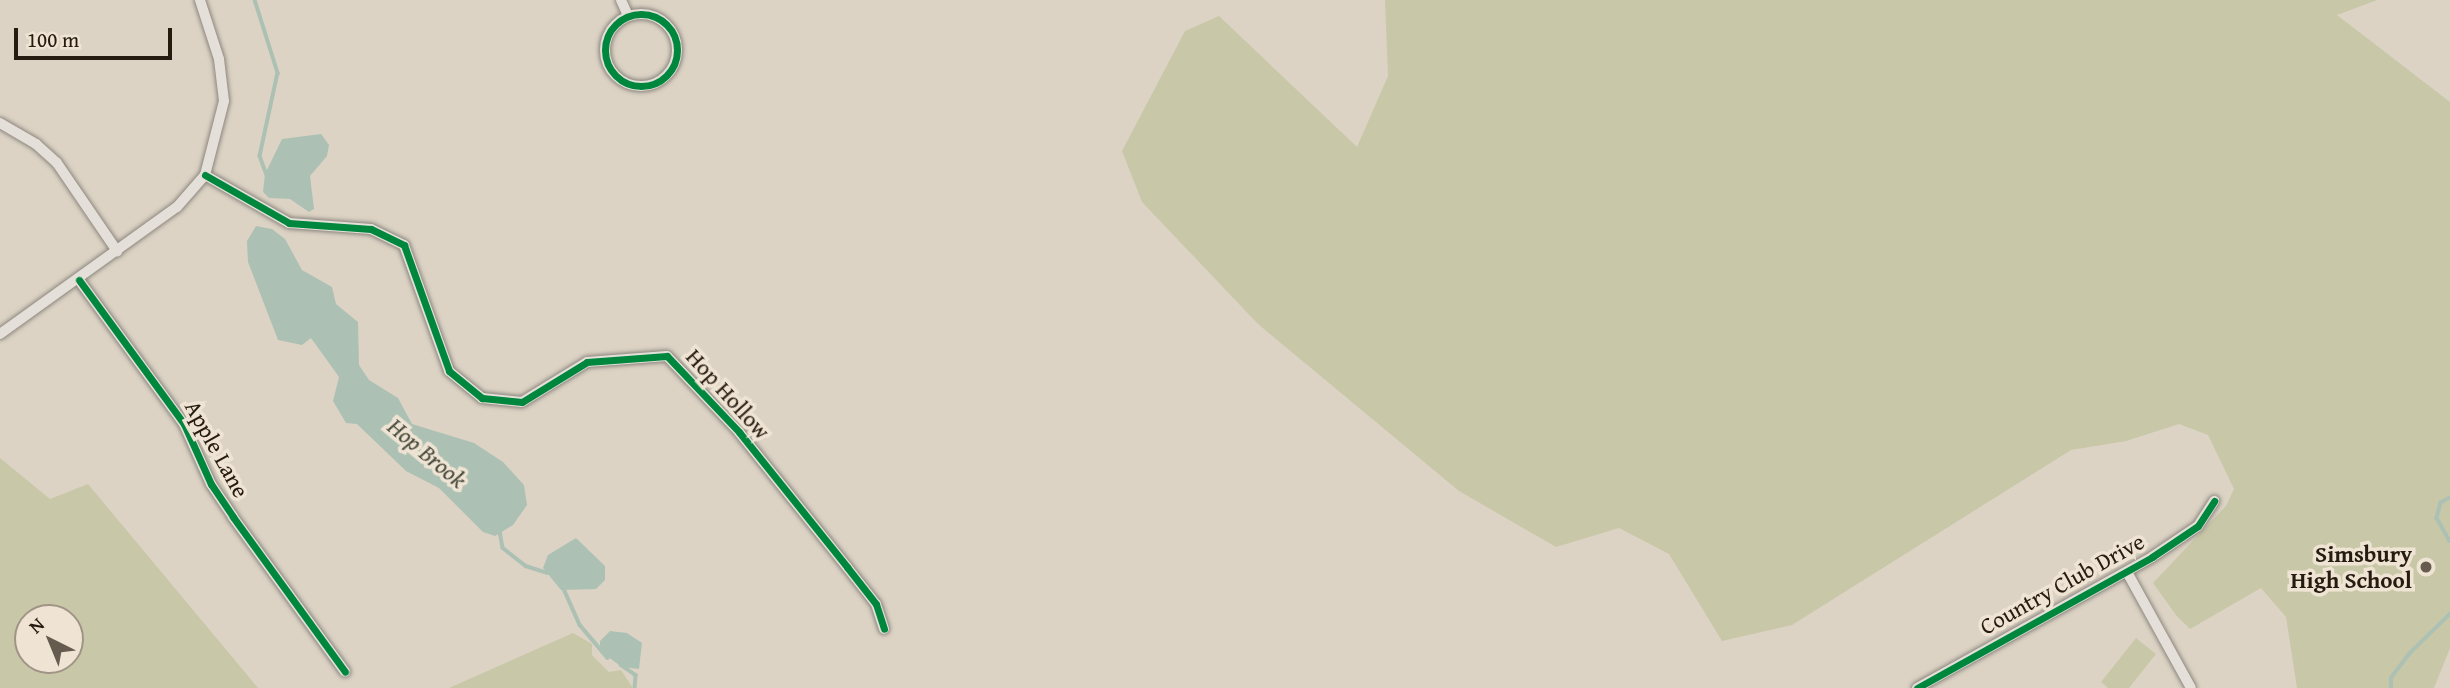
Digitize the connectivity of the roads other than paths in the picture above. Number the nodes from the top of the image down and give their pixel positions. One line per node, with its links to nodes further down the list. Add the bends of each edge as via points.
1 (200, 0): 5 (street, via 219,59 224,102)
2 (621, 0): 3 (street)
3 (628, 16): 3 (street, via 608,36 608,64 614,74 635,85 657,81 672,66 674,37 661,20)
4 (0, 123): 6 (street, via 57,163)
5 (205, 175): 6 (street, via 177,208); 11 (street, Hop Hollow, via 289,223 371,229 404,245 449,371 482,398 522,402 587,362 667,356 739,432 847,566 876,604)
6 (117, 251): 7 (street)
7 (79, 280): 8 (street); 12 (street, Apple Lane, via 184,424 211,484)
8 (0, 334)
9 (2214, 501): 10 (street, Country Club Drive, via 2199,526)
10 (2127, 572): 13 (street, Country Club Drive); 14 (street)
11 (884, 629)
12 (345, 672)
13 (1917, 688)
14 (2191, 688)

